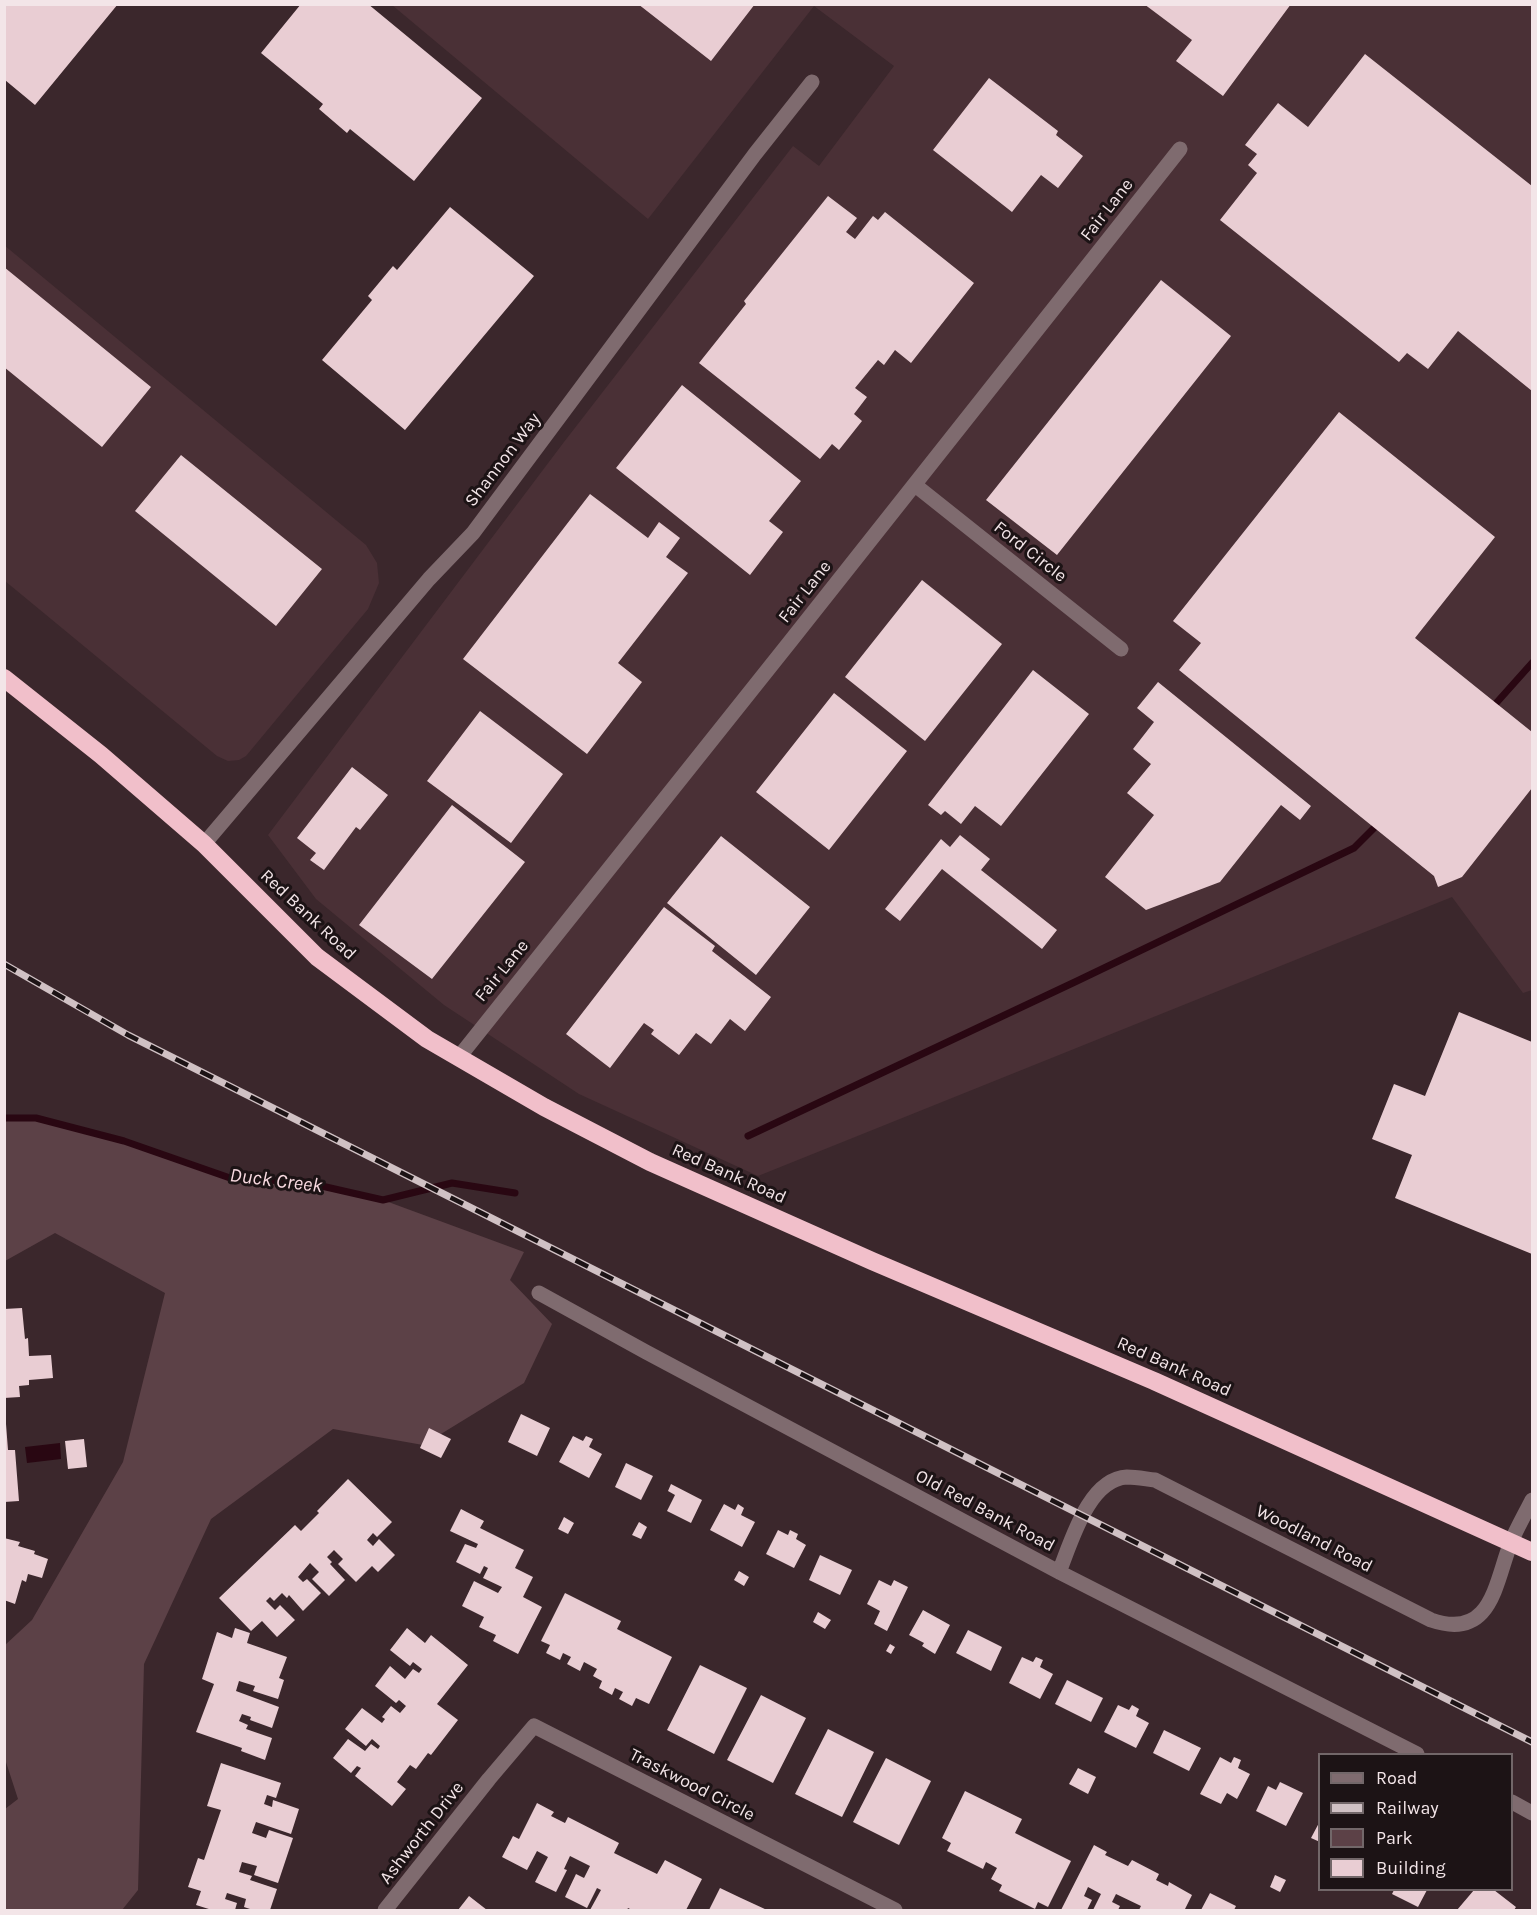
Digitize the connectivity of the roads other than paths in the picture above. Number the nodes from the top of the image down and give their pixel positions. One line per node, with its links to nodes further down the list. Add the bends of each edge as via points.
1 (812, 82): 6 (street, Shannon Way, via 473,533 429,579)
2 (1180, 149): 3 (street, Fair Lane)
3 (915, 485): 4 (street, Ford Circle); 7 (street, Fair Lane)
4 (1122, 649)
5 (4, 678): 6 (highway, Red Bank Road)
6 (204, 844): 7 (highway, Red Bank Road, via 317,957 427,1039)
7 (459, 1057): 10 (highway, Red Bank Road, via 650,1162 1154,1381)
8 (540, 1293): 12 (street, Old Red Bank Road)
9 (1533, 1500): 10 (street, Woodland Road)
10 (1511, 1543): 11 (highway, Red Bank Road); 12 (street, Woodland Road, via 1485,1610 1472,1621 1445,1625 1155,1480 1126,1477 1101,1488 1090,1501)
11 (1533, 1552)
12 (1059, 1572): 13 (street, Old Red Bank Road)
13 (1413, 1753)
14 (489, 1779): 17 (street, Ashworth Drive); 18 (street, Traskwood Circle, via 534,1726)
15 (1513, 1803): 16 (street)
16 (1533, 1813)
17 (385, 1911)
18 (895, 1911)

